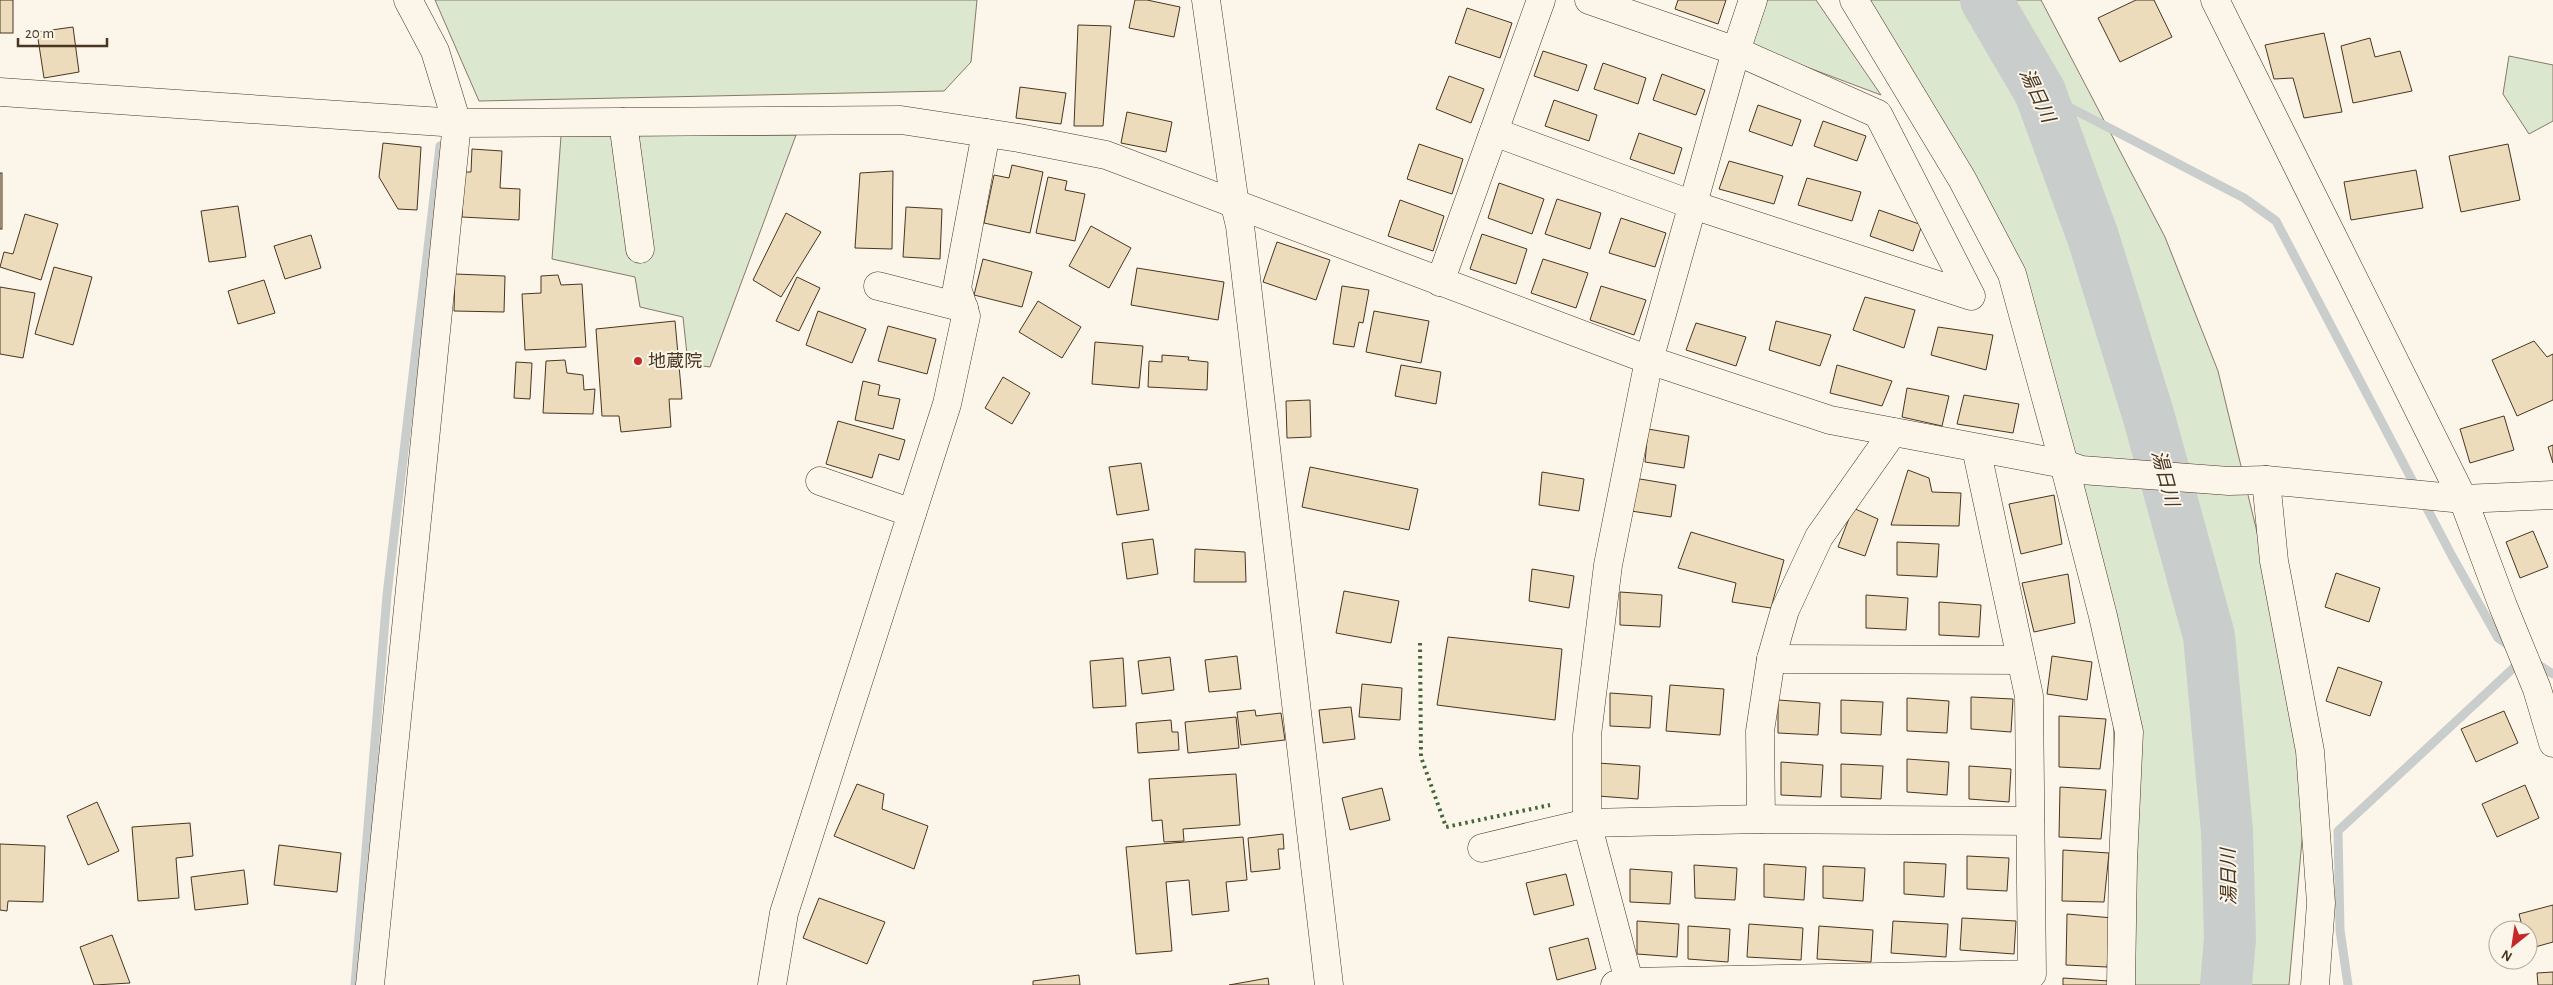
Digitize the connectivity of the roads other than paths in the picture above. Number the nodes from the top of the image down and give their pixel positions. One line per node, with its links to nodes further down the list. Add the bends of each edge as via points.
1 (408, 0): 11 (street, via 435,51)
2 (1206, 0): 14 (street)
3 (1541, 0): 12 (street)
4 (1589, 0): 8 (street)
5 (1753, 0): 8 (street)
6 (1854, 0): 23 (street, via 1962,179 2012,274)
7 (2215, 0): 27 (street)
8 (1736, 51): 15 (street); 15 (street, via 1878,114 1971,296)
9 (0, 92): 11 (street)
10 (623, 122): 11 (street); 13 (street, via 901,120); 16 (street)
11 (457, 123): 37 (street)
12 (1494, 132): 15 (street); 17 (street)
13 (986, 133): 14 (street, via 1106,155); 19 (street, via 957,288)
14 (1235, 205): 17 (street); 39 (street)
15 (1693, 205): 20 (street)
16 (640, 249)
17 (1440, 282): 20 (street)
18 (878, 286): 19 (street)
19 (964, 308): 28 (street, via 966,316 947,404)
20 (1649, 360): 21 (street, via 1830,420); 34 (street, via 1608,565 1587,735)
21 (1893, 432): 22 (street); 29 (street, via 1819,537 1785,610)
22 (1976, 448): 23 (street); 30 (street)
23 (2073, 467): 24 (street, via 2230,481); 40 (street, via 2129,732)
24 (2266, 480): 27 (street); 41 (street, via 2274,561 2310,751 2321,903)
25 (820, 481): 28 (street)
26 (2553, 495): 27 (street)
27 (2452, 498): 31 (street, via 2516,639)
28 (912, 513): 38 (street, via 784,914)
29 (1771, 659): 30 (street); 32 (street, via 1760,732)
30 (2021, 660): 33 (street, via 2028,696)
31 (2551, 732)
32 (1761, 819): 33 (street); 34 (street)
33 (2030, 821): 36 (street, via 2032,974)
34 (1587, 823): 35 (street); 36 (street)
35 (1482, 848)
36 (1624, 984)
37 (370, 985)
38 (772, 985)
39 (1329, 985)
40 (2121, 985)
41 (2315, 985)

